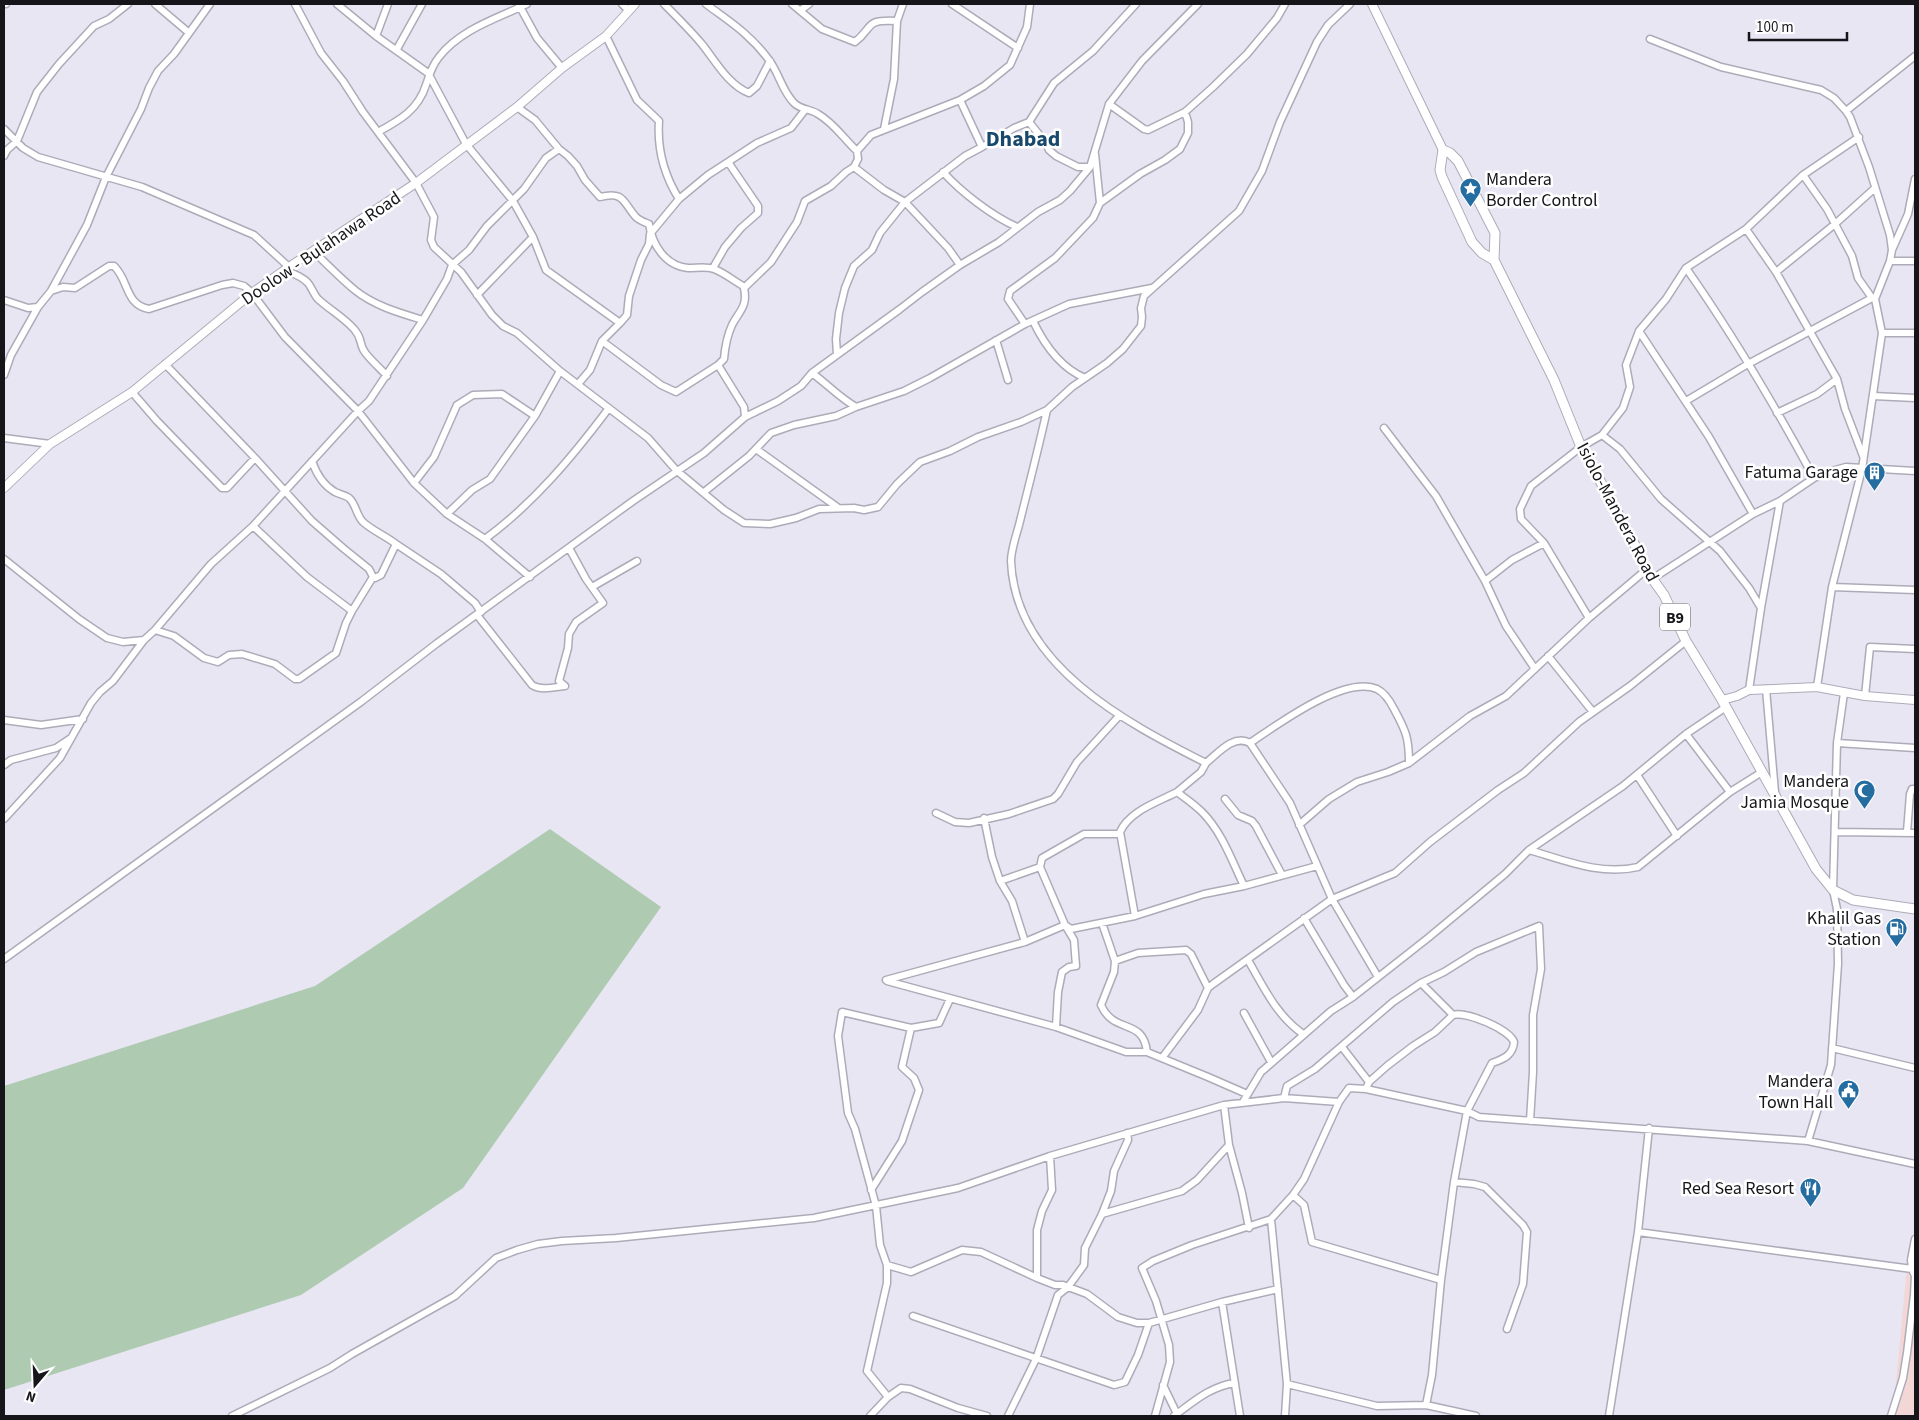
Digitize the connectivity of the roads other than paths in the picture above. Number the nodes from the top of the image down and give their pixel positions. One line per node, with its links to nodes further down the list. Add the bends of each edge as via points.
1 (128, 4): 47 (street, via 94,26 59,64 37,92)
2 (155, 4): 26 (street)
3 (210, 4): 26 (street)
4 (295, 4): 45 (street, via 320,53)
5 (337, 4): 27 (street)
6 (388, 4): 27 (street)
7 (422, 4): 31 (street)
8 (622, 4): 23 (street)
9 (635, 4): 23 (main road, Doolow - Bulahawa Road)
10 (664, 4): 33 (street, via 742,90 749,93 757,86)
11 (706, 4): 33 (street, via 753,39)
12 (792, 4): 24 (street)
13 (809, 4): 24 (street)
14 (903, 4): 25 (street)
15 (952, 4): 30 (street)
16 (1030, 4): 30 (street, via 1027,28)
17 (1136, 4): 42 (street, via 1093,51 1054,84)
18 (1198, 4): 37 (street, via 1142,60)
19 (1285, 4): 41 (street, via 1246,54)
20 (1350, 4): 85 (street, via 1328,25 1318,42 1280,122 1262,171 1239,211)
21 (1372, 4): 53 (main road)
22 (522, 5): 34 (street, via 537,38); 35 (street, via 468,32 447,48)
23 (629, 10): 28 (main road, Doolow - Bulahawa Road)
24 (800, 10): 25 (street, via 822,29 855,42 875,22)
25 (897, 21): 44 (street, via 894,79)
26 (188, 32): 60 (street, via 158,71)
27 (376, 36): 31 (street)
28 (606, 36): 34 (main road, Doolow - Bulahawa Road); 64 (street, via 636,100 659,121 658,139 663,165 669,184)
29 (1650, 39): 40 (street, via 1721,67 1822,90)
30 (1018, 48): 36 (street, via 1010,65)
31 (397, 49): 35 (street)
32 (1915, 56): 40 (street)
33 (770, 61): 39 (street, via 794,103)
34 (562, 68): 38 (main road, Doolow - Bulahawa Road)
35 (428, 73): 45 (street, via 414,109); 48 (street)
36 (960, 100): 44 (street); 49 (street)
37 (1109, 104): 41 (street, via 1148,130); 52 (street)
38 (518, 107): 48 (main road, Doolow - Bulahawa Road); 50 (street, via 535,120)
39 (805, 110): 51 (street, via 817,112); 55 (street, via 790,128 757,143)
40 (1846, 111): 46 (street)
41 (1185, 112): 67 (street, via 1188,133 1180,149)
42 (1029, 122): 49 (street); 56 (street, via 1048,150 1056,156 1078,167)
43 (4, 129): 47 (street)
44 (884, 129): 51 (street, via 871,135)
45 (378, 132): 62 (street)
46 (1859, 137): 59 (street); 63 (street)
47 (17, 141): 54 (street); 60 (street, via 38,157)
48 (466, 144): 62 (main road, Doolow - Bulahawa Road); 65 (street)
49 (982, 147): 58 (street)
50 (559, 149): 65 (street, via 546,158); 71 (street, via 577,166 600,197 621,198 636,217 649,224)
51 (857, 150): 57 (street, via 858,159)
52 (1094, 150): 56 (street); 67 (street)
53 (1443, 150): 75 (highway, B9, via 1458,161 1494,233); 75 (highway, B9, via 1440,170 1472,242)
54 (4, 156)
55 (728, 162): 64 (street); 80 (street, via 758,206 758,213 740,228)
56 (1090, 166): 69 (street, via 1060,200)
57 (854, 167): 66 (street); 84 (street, via 805,201 797,222 771,262)
58 (943, 172): 66 (street); 69 (street, via 953,183)
59 (1803, 175): 68 (street); 70 (street)
60 (106, 177): 82 (street, via 142,188 254,236); 86 (street, via 87,225)
61 (1915, 179): 73 (street, via 1908,214)
62 (416, 183): 74 (main road, Doolow - Bulahawa Road); 78 (street, via 434,217 431,240 434,247)
63 (1876, 188): 68 (street); 73 (street)
64 (679, 199): 71 (street)
65 (513, 201): 72 (street); 78 (street)
66 (905, 202): 79 (street); 102 (street, via 880,233 872,250 854,266 844,288 836,339)
67 (1100, 203): 95 (street, via 1093,218 1055,258 1010,291 1008,299)
68 (1835, 224): 83 (street); 89 (street, via 1852,256 1858,278)
69 (1017, 228): 79 (street)
70 (1746, 229): 81 (street); 83 (street)
71 (650, 234): 80 (street, via 669,261 681,267); 94 (street, via 629,296 627,315)
72 (533, 237): 88 (street); 94 (street, via 546,270)
73 (1892, 250): 76 (street)
74 (313, 251): 82 (main road, Doolow - Bulahawa Road); 92 (street, via 356,291 393,311)
75 (1494, 260): 129 (highway, Isiolo-Mandera Road / B9, via 1554,380)
76 (1890, 261): 77 (street); 89 (street)
77 (1915, 261)
78 (452, 265): 88 (street); 92 (street)
79 (960, 265): 102 (street)
80 (713, 268): 84 (street)
81 (1686, 268): 97 (street, via 1666,299); 104 (street)
82 (286, 269): 87 (main road, Doolow - Bulahawa Road); 109 (street, via 306,282 318,299 355,330 361,337 363,350)
83 (1776, 272): 96 (street)
84 (744, 288): 105 (street, via 741,313 725,345 724,360)
85 (1152, 288): 93 (street, via 1069,304); 110 (street, via 1142,302 1141,326 1123,349)
86 (51, 291): 87 (street, via 75,288 114,266 120,271 135,304 142,308 233,283); 91 (street)
87 (252, 293): 103 (main road, Doolow - Bulahawa Road); 121 (street, via 285,337)
88 (477, 295): 106 (street, via 503,326 517,333)
89 (1873, 299): 96 (street); 98 (street)
90 (4, 300): 91 (street, via 28,308)
91 (38, 307): 108 (street, via 11,355)
92 (423, 320): 109 (street)
93 (1033, 321): 95 (street); 110 (street, via 1060,361)
94 (620, 323): 101 (street)
95 (1025, 324): 100 (street)
96 (1809, 330): 104 (street); 111 (street)
97 (1639, 331): 117 (street); 126 (street, via 1626,365 1630,387 1623,408)
98 (1882, 333): 99 (street); 115 (street)
99 (1915, 333)
100 (996, 340): 112 (street); 118 (street, via 904,391)
101 (602, 341): 105 (street, via 661,385 676,392); 113 (street, via 590,370)
102 (837, 354): 107 (street)
103 (165, 364): 114 (main road, Doolow - Bulahawa Road); 132 (street)
104 (1748, 364): 117 (street); 122 (street)
105 (718, 365): 124 (street, via 744,407)
106 (560, 371): 113 (street); 123 (street)
107 (812, 373): 118 (street); 124 (street, via 802,386)
108 (4, 375)
109 (386, 376): 121 (street)
110 (1085, 378): 120 (street)
111 (1837, 379): 122 (street, via 1802,403); 131 (street)
112 (1008, 380)
113 (578, 384): 119 (street)
114 (132, 392): 128 (main road, Doolow - Bulahawa Road); 132 (street, via 222,488 227,488)
115 (1873, 396): 116 (street); 131 (street)
116 (1915, 398)
117 (1686, 401): 145 (street)
118 (856, 407): 130 (street, via 836,416 771,433)
119 (610, 408): 135 (street, via 648,438); 147 (street, via 542,489)
120 (1047, 410): 143 (street, via 920,462 878,507 864,510); 180 (street, via 1011,559 1014,586 1028,626 1044,650)
121 (358, 411): 133 (street); 138 (street)
122 (1776, 413): 137 (street)
123 (535, 416): 138 (street, via 502,394 473,395 457,405 434,457); 144 (street, via 490,480 472,490)
124 (745, 417): 135 (street, via 704,453)
125 (1384, 428): 158 (street, via 1436,496)
126 (1602, 435): 129 (street); 148 (street, via 1620,449 1661,498)
127 (4, 438): 128 (street)
128 (50, 444): 139 (main road, Doolow - Bulahawa Road)
129 (1581, 447): 149 (street, via 1531,486 1520,509 1522,519); 154 (highway, Isiolo-Mandera Road / B9, via 1632,538)
130 (756, 448): 141 (street); 143 (street)
131 (1864, 457): 134 (street)
132 (255, 458): 140 (street)
133 (312, 460): 140 (street); 150 (street, via 326,486 348,497 364,522)
134 (1862, 469): 136 (street); 137 (street, via 1846,467); 160 (street)
135 (676, 470): 141 (street); 151 (street)
136 (1915, 471)
137 (1814, 478): 142 (street)
138 (414, 483): 144 (street)
139 (4, 488)
140 (284, 492): 146 (street); 155 (street, via 369,569)
141 (704, 492): 143 (street, via 744,523 770,524)
142 (1780, 501): 145 (street); 162 (street)
143 (837, 507)
144 (447, 514): 147 (street)
145 (1752, 514): 148 (street)
146 (253, 526): 163 (street, via 307,577); 166 (street, via 211,564)
147 (484, 539): 156 (street)
148 (1710, 542): 157 (street); 162 (street, via 1734,566)
149 (1544, 543): 158 (street, via 1512,560); 165 (street)
150 (396, 544): 155 (street, via 381,575); 164 (street, via 442,574 475,603)
151 (569, 548): 156 (street); 159 (street)
152 (4, 560): 167 (street, via 107,638 124,642)
153 (636, 562): 159 (street)
154 (1646, 570): 157 (highway, Isiolo-Mandera Road / B9); 165 (street)
155 (373, 577): 163 (street)
156 (530, 578): 164 (street)
157 (1652, 579): 168 (highway, Isiolo-Mandera Road / B9)
158 (1485, 581): 171 (street, via 1506,626)
159 (592, 587): 164 (street, via 603,603 576,622 569,634 559,680 565,686 537,688 532,685)
160 (1832, 587): 161 (street); 172 (street)
161 (1915, 590)
162 (1761, 608): 174 (street)
163 (352, 611): 166 (street, via 336,653 299,679 274,664 242,654 229,655 218,662 204,658 174,636)
164 (479, 613): 221 (street)
165 (1589, 618): 170 (street)
166 (155, 630): 167 (street)
167 (144, 640): 181 (street, via 113,681 100,692)
168 (1686, 642): 178 (highway, Isiolo-Mandera Road / B9); 179 (street)
169 (1915, 649): 176 (street, via 1870,647)
170 (1548, 656): 171 (street); 179 (street)
171 (1535, 669): 189 (street, via 1506,696 1470,716)
172 (1817, 687): 173 (main road); 175 (main road)
173 (1766, 689): 174 (main road); 196 (street)
174 (1749, 690): 178 (main road)
175 (1844, 693): 176 (main road); 186 (street)
176 (1865, 696): 177 (main road)
177 (1915, 700)
178 (1724, 704): 183 (street); 191 (highway, Isiolo-Mandera Road / B9)
179 (1593, 712): 214 (street, via 1524,773 1430,842 1395,873)
180 (1119, 716): 188 (street); 200 (street, via 1077,762 1053,799 1009,814)
181 (83, 719): 182 (street, via 41,726); 184 (street)
182 (4, 720)
183 (1686, 734): 192 (street); 195 (street)
184 (73, 737): 190 (street, via 56,748 11,760); 199 (street, via 60,758)
185 (1250, 742): 188 (street, via 1236,740); 189 (street, via 1326,696 1368,687 1383,693 1400,720 1409,743); 201 (street, via 1290,802)
186 (1837, 743): 187 (street); 202 (street)
187 (1915, 748)
188 (1206, 763): 194 (street, via 1201,772)
189 (1408, 763): 201 (street, via 1356,782 1329,799)
190 (4, 765)
191 (1762, 772): 195 (street); 196 (highway, Isiolo-Mandera Road / B9)
192 (1637, 775): 206 (street); 207 (street)
193 (1915, 789): 203 (street, via 1910,794)
194 (1177, 792): 205 (street, via 1138,812 1123,824); 212 (street, via 1211,822)
195 (1730, 792): 206 (street)
196 (1775, 797): 213 (highway, Isiolo-Mandera Road / B9, via 1816,869)
197 (1225, 799): 210 (street, via 1238,815 1256,826)
198 (936, 813): 200 (street, via 962,823)
199 (4, 818)
200 (984, 818): 211 (street)
201 (1300, 825): 208 (street)
202 (1836, 832): 203 (street); 213 (street)
203 (1907, 832): 204 (street)
204 (1915, 833)
205 (1120, 834): 209 (street, via 1084,834 1045,855); 216 (street)
206 (1677, 836): 207 (street, via 1638,867 1624,871 1588,867)
207 (1528, 850): 224 (street, via 1505,874)
208 (1316, 866): 210 (street); 214 (street)
209 (1040, 867): 211 (street); 219 (street)
210 (1282, 875): 212 (street)
211 (1000, 881): 220 (street, via 1012,901)
212 (1244, 886): 216 (street, via 1204,894)
213 (1833, 890): 215 (highway, Isiolo-Mandera Road / B9, via 1853,900); 235 (street, via 1837,908 1838,964)
214 (1332, 899): 217 (street); 224 (street)
215 (1915, 909)
216 (1135, 916): 218 (street)
217 (1304, 918): 222 (street); 227 (street)
218 (1102, 923): 219 (street, via 1071,929); 223 (street)
219 (1065, 925): 220 (street); 231 (street, via 1074,940 1076,966 1062,972)
220 (1025, 942): 228 (street, via 886,980)
221 (4, 959)
222 (1248, 960): 226 (street); 233 (street, via 1277,1010)
223 (1115, 961): 226 (street, via 1138,953 1186,950); 236 (street, via 1101,1005 1107,1017 1137,1030 1143,1037)
224 (1378, 977): 227 (street)
225 (1421, 983): 230 (street); 234 (street, via 1393,1002); 248 (street, via 1476,952 1540,926 1541,969 1533,1015 1534,1072)
226 (1208, 988): 237 (street, via 1198,1010)
227 (1353, 997): 233 (street)
228 (950, 998): 231 (street); 232 (street, via 939,1023)
229 (1244, 1012): 238 (street)
230 (1453, 1015): 240 (street); 247 (street, via 1460,1013 1488,1023 1507,1032 1514,1042 1512,1051 1505,1058 1492,1063)
231 (1056, 1027): 236 (street, via 1126,1052)
232 (910, 1028): 256 (street, via 902,1067 914,1078 919,1090 902,1141); 256 (street, via 842,1012 838,1036 842,1081)
233 (1303, 1034): 238 (street)
234 (1342, 1047): 240 (street); 243 (street, via 1287,1086)
235 (1832, 1048): 239 (street); 251 (street, via 1831,1065)
236 (1146, 1052): 237 (street)
237 (1162, 1058): 242 (street)
238 (1271, 1062): 242 (street)
239 (1915, 1068)
240 (1370, 1082): 241 (street)
241 (1366, 1089): 245 (street, via 1350,1088); 247 (street)
242 (1247, 1094): 244 (street)
243 (1284, 1098): 244 (street); 245 (street)
244 (1244, 1102): 246 (street)
245 (1339, 1102): 257 (street)
246 (1224, 1105): 250 (street); 252 (street)
247 (1467, 1111): 248 (street, via 1479,1117); 255 (street)
248 (1530, 1120): 249 (street)
249 (1649, 1128): 251 (street); 262 (street)
250 (1127, 1132): 253 (street); 259 (street, via 1128,1140 1114,1171)
251 (1808, 1141): 254 (street)
252 (1229, 1146): 259 (street, via 1191,1186 1182,1191); 261 (street)
253 (1050, 1156): 258 (street, via 958,1188); 266 (street, via 1052,1190 1037,1230)
254 (1915, 1164)
255 (1454, 1182): 267 (street); 274 (street, via 1485,1187 1527,1232 1523,1284)
256 (871, 1190): 258 (street)
257 (1293, 1195): 260 (street); 267 (street, via 1304,1206 1315,1244)
258 (876, 1206): 264 (street, via 880,1245); 282 (street, via 814,1218 562,1241 517,1250 496,1258 455,1296 438,1306 330,1368)
259 (1102, 1214): 268 (street, via 1085,1248 1084,1265)
260 (1271, 1219): 261 (street); 269 (street)
261 (1249, 1228): 272 (street, via 1192,1245 1142,1268)
262 (1638, 1232): 265 (street); 290 (street)
263 (1915, 1239): 265 (street)
264 (887, 1265): 266 (street, via 911,1272 932,1261 970,1250); 279 (street, via 887,1283 867,1371)
265 (1912, 1269): 291 (street, via 1914,1295 1907,1353)
266 (1037, 1278): 268 (street)
267 (1442, 1280): 280 (street)
268 (1068, 1287): 273 (street, via 1087,1294 1118,1317); 275 (street, via 1058,1295)
269 (1278, 1289): 270 (street); 277 (street)
270 (1222, 1302): 272 (street); 276 (street)
271 (913, 1316): 275 (street)
272 (1162, 1320): 273 (street); 278 (street, via 1170,1362)
273 (1149, 1323): 275 (street, via 1125,1382 1114,1385)
274 (1507, 1328)
275 (1036, 1358): 285 (street)
276 (1235, 1383): 281 (street, via 1208,1391); 287 (street)
277 (1287, 1384): 280 (street, via 1377,1406); 288 (street)
278 (1163, 1385): 281 (street); 286 (street)
279 (888, 1397): 283 (street); 284 (street, via 901,1388 910,1389)
280 (1426, 1405): 289 (street)
281 (1175, 1415)
282 (232, 1416)
283 (870, 1416)
284 (986, 1416)
285 (1008, 1416)
286 (1155, 1416)
287 (1240, 1416)
288 (1285, 1416)
289 (1476, 1416)
290 (1609, 1416)
291 (1891, 1416)

